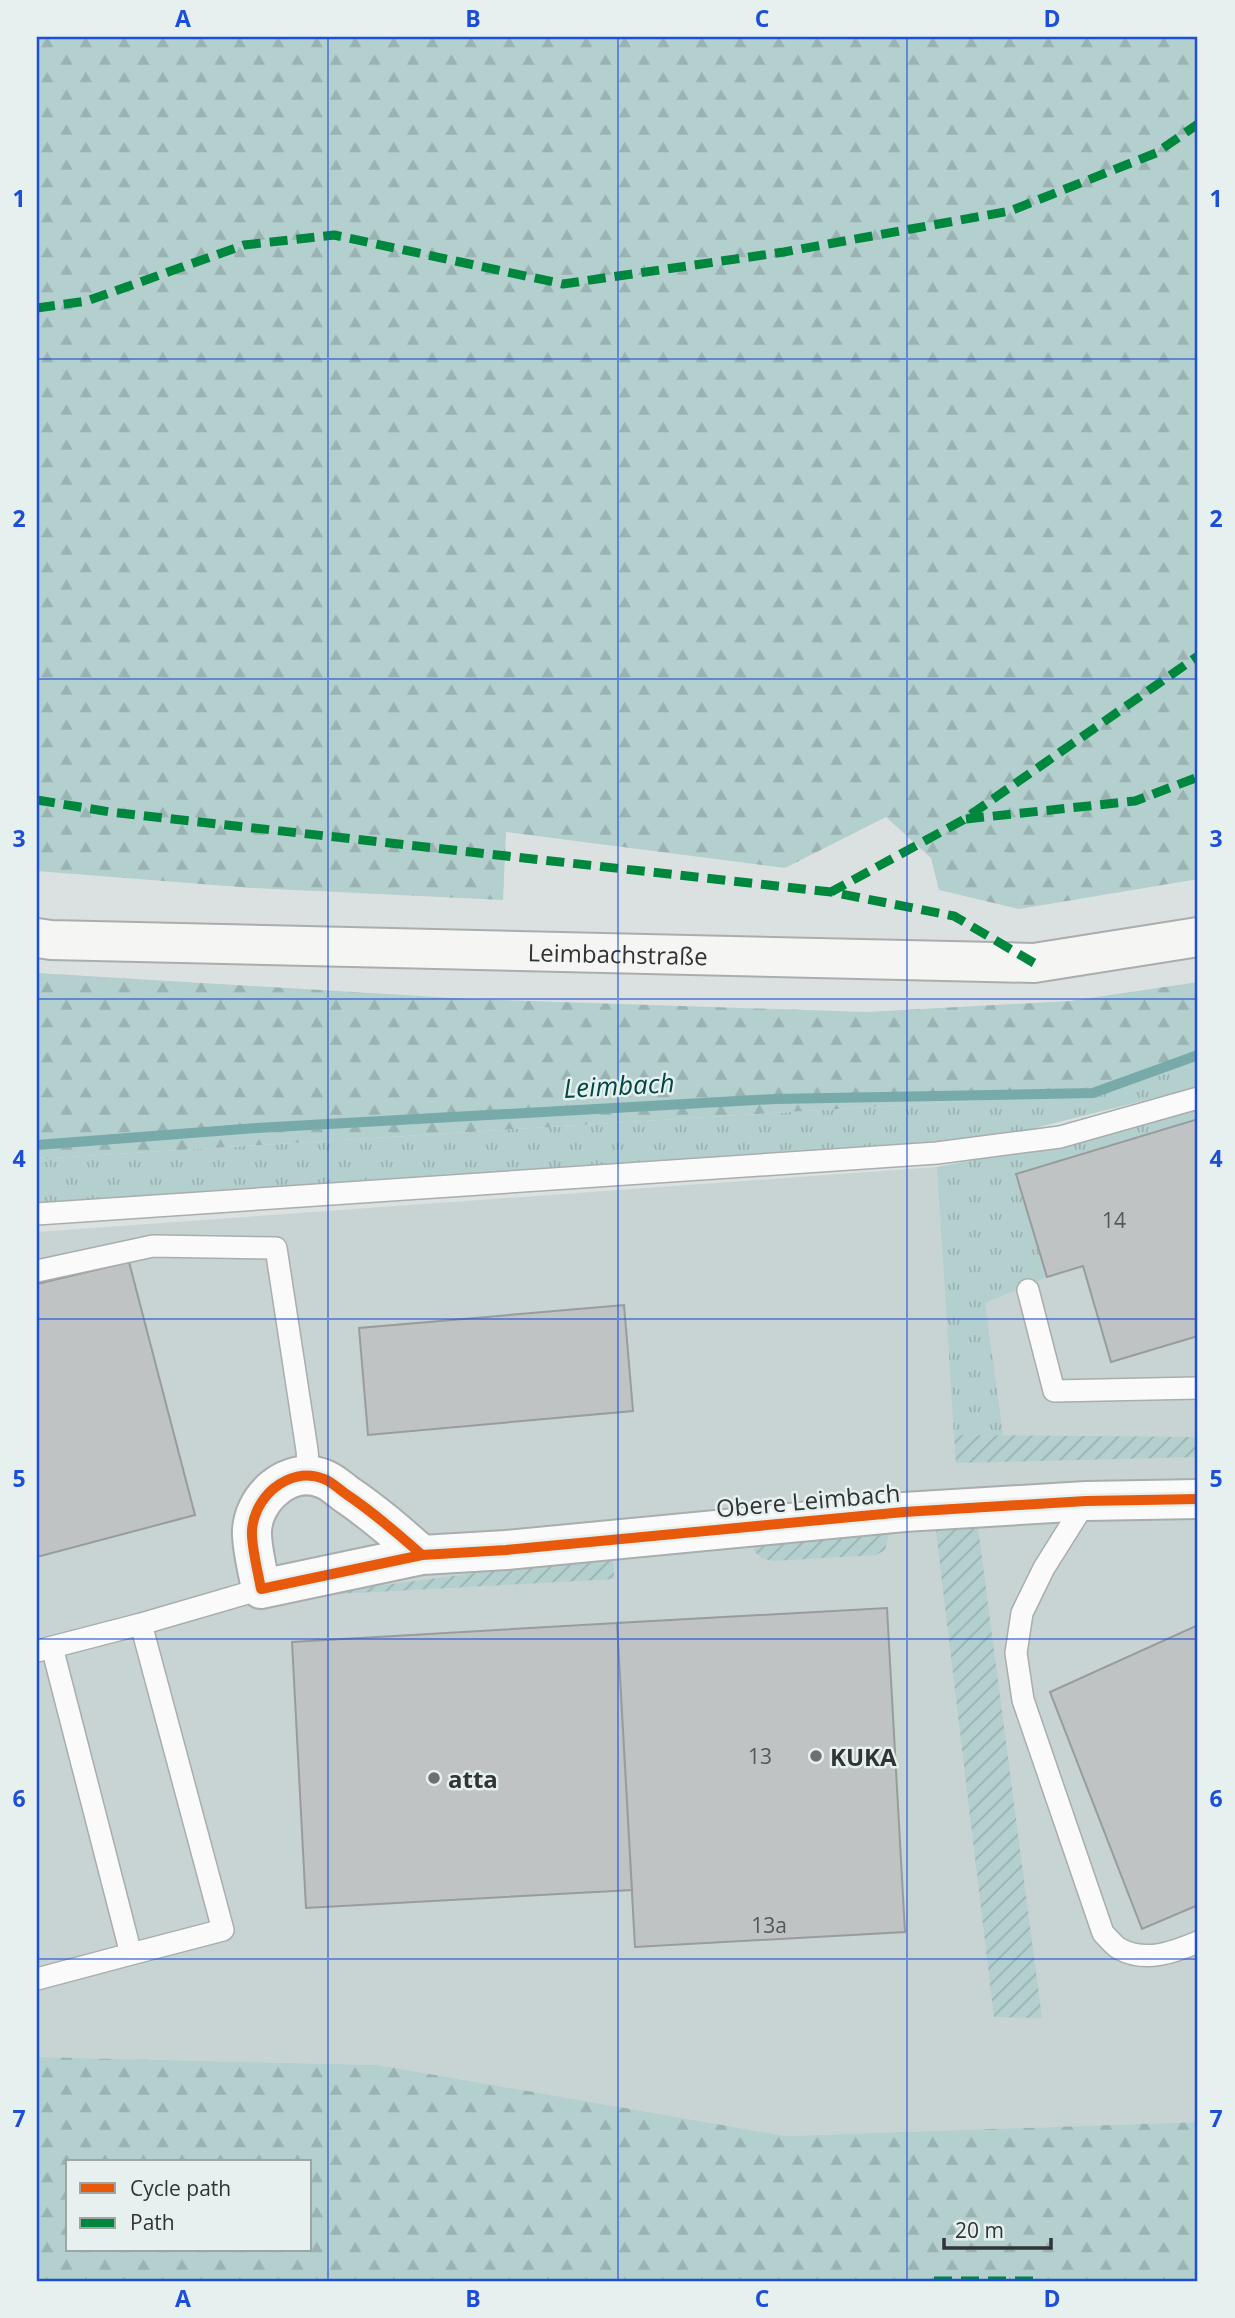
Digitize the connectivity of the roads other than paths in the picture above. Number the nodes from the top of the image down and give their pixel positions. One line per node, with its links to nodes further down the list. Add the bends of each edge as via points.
1 (1198, 937): 2 (main road, Leimbachstraße, via 1034,963)
2 (37, 938)
3 (1198, 1098): 4 (lane, via 1060,1137 937,1153)
4 (37, 1214)
5 (37, 1271): 8 (lane, via 153,1246 276,1248)
6 (1028, 1290): 7 (lane, via 1054,1391)
7 (1198, 1388)
8 (309, 1475): 11 (street, via 325,1479 374,1513); 12 (street, via 288,1479 274,1488 254,1517 252,1535)
9 (1198, 1499): 10 (street, Obere Leimbach)
10 (1086, 1501): 11 (street, Obere Leimbach, via 904,1512); 15 (lane, via 1022,1613 1016,1653 1023,1700 1103,1933 1120,1949 1147,1955 1170,1954)
11 (422, 1555): 12 (street, Obere Leimbach)
12 (261, 1589): 13 (lane)
13 (141, 1624): 14 (lane); 16 (lane, via 223,1930)
14 (44, 1649): 16 (lane)
15 (1198, 1942)
16 (131, 1954): 17 (lane)
17 (37, 1982): 18 (lane)
18 (37, 1995)

